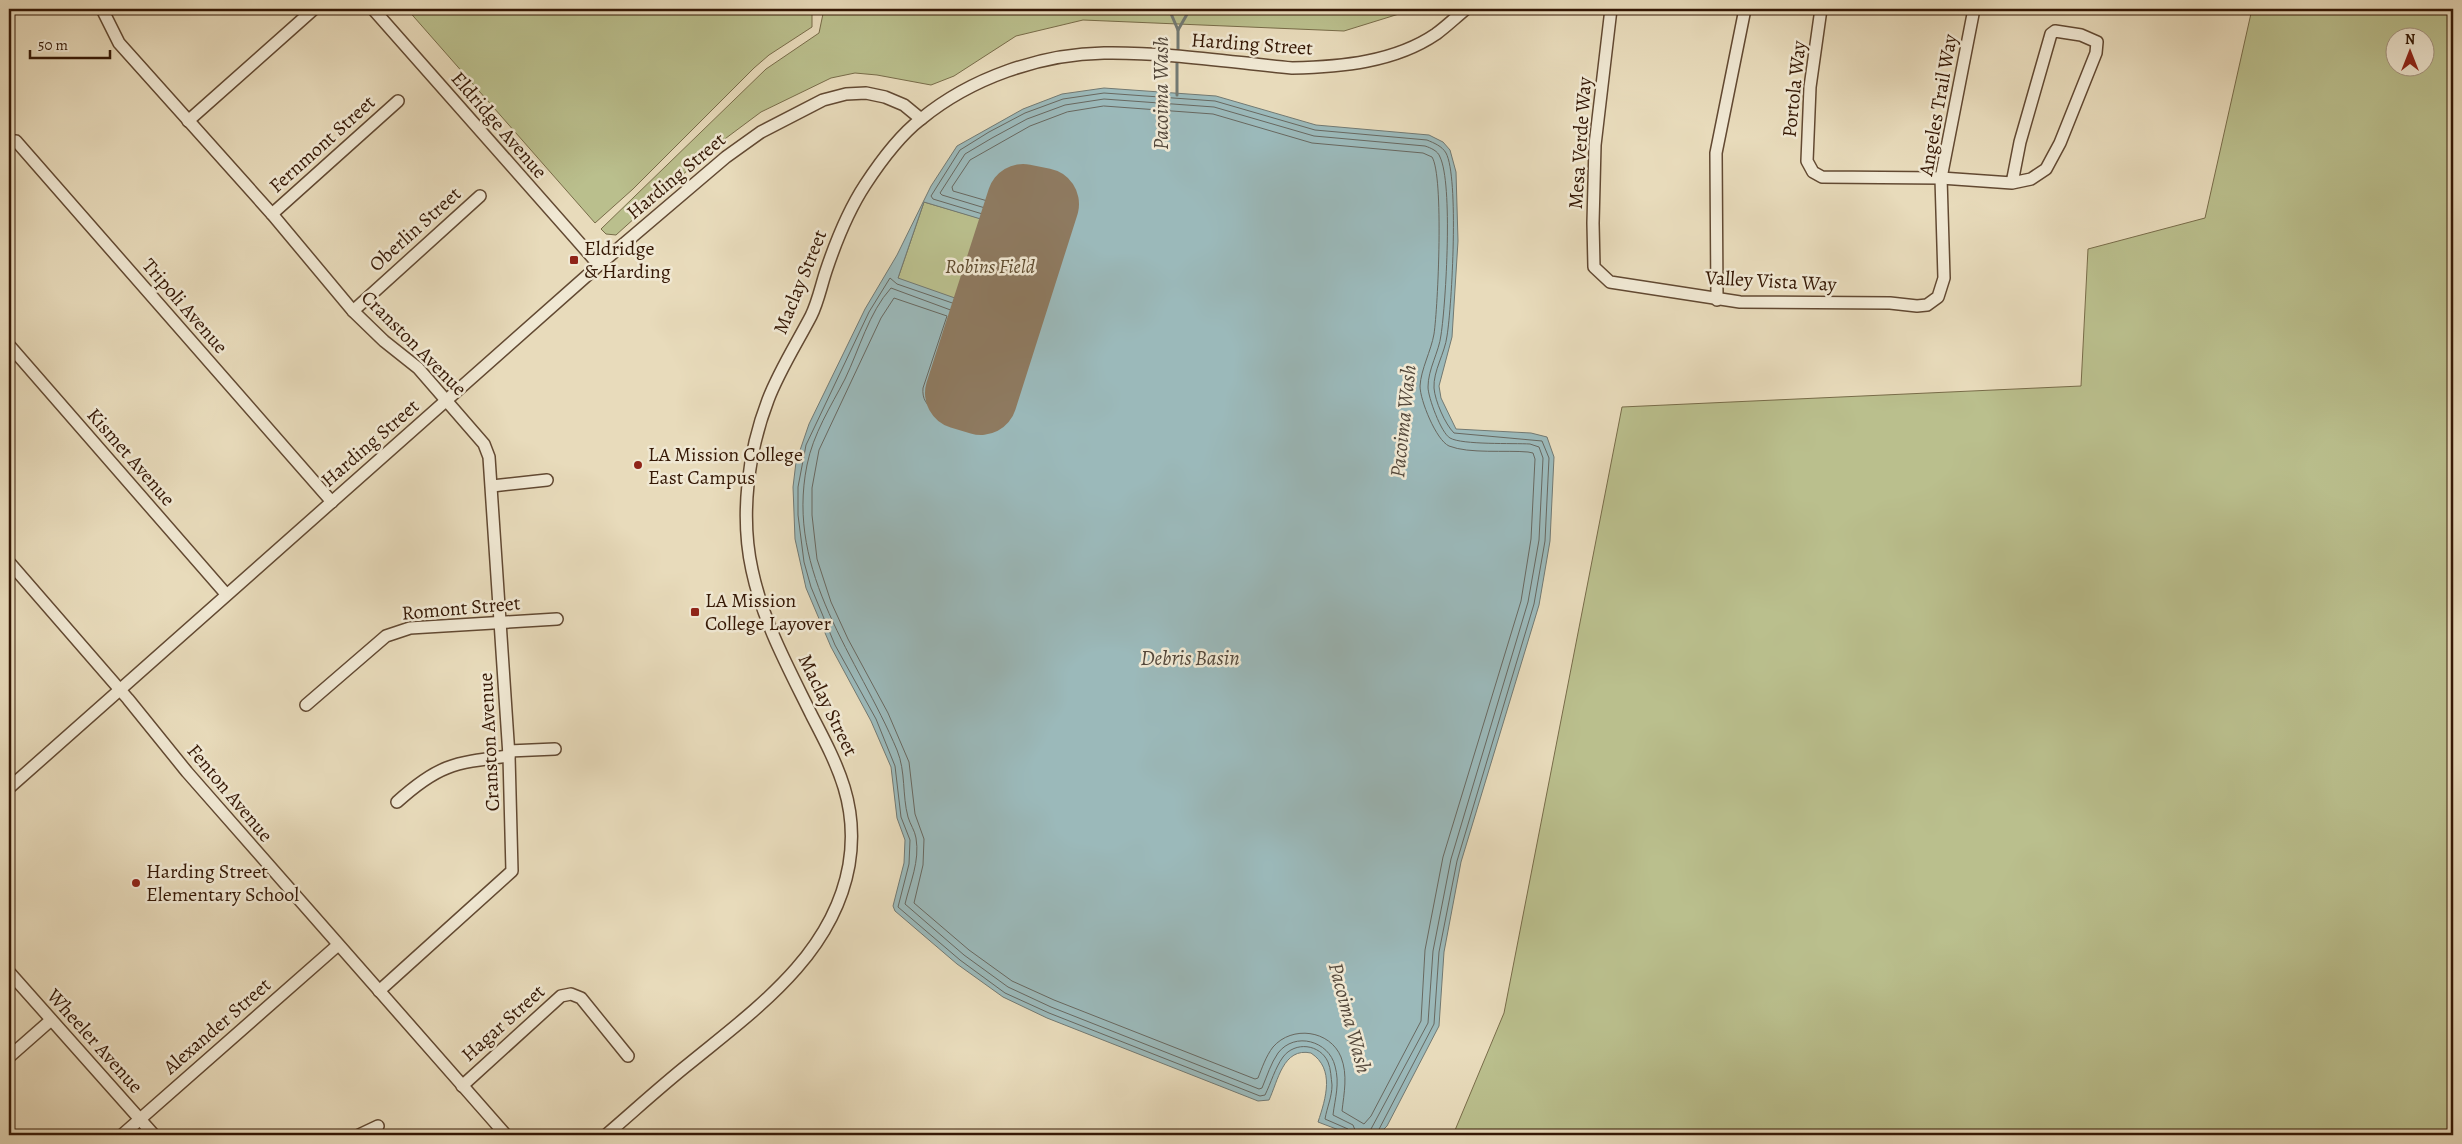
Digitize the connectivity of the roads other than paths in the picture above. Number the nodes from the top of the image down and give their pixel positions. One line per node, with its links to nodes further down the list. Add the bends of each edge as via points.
1 (102, 9): 11 (street, Cranston Avenue, via 119,43)
2 (314, 9): 11 (street)
3 (373, 9): 17 (street, Eldridge Avenue)
4 (1466, 9): 10 (street, Harding Street, via 1429,38 1400,52 1321,68 1104,53 1035,62 979,84)
5 (1611, 9): 18 (street, Mesa Verde Way, via 1595,145 1594,267)
6 (1746, 9): 20 (street, via 1716,154)
7 (1821, 9): 13 (street, Portola Way, via 1807,137 1807,161 1813,172 1822,177)
8 (1974, 9): 13 (street, Angeles Trail Way)
9 (398, 101): 16 (street, Fernmont Street)
10 (920, 119): 17 (street, Harding Street, via 904,105 866,93 823,100 761,132 733,152); 50 (street, Maclay Street, via 864,186 842,228 814,310 768,398 752,455 746,513 750,565 759,600 842,775 852,825 849,865 835,914 793,974)
11 (188, 121): 16 (street, Cranston Avenue)
12 (9, 142): 26 (street, Tripoli Avenue, via 16,141)
13 (1942, 178): 14 (street); 19 (street, Angeles Trail Way, via 1944,278)
14 (2012, 183): 14 (street, via 2020,142 2051,34 2055,31 2081,35 2097,42 2096,53 2046,170 2031,179)
15 (480, 196): 21 (street, Oberlin Street)
16 (272, 214): 21 (street, Cranston Avenue)
17 (599, 265): 23 (street, Harding Street)
18 (1603, 277): 20 (street, Valley Vista Way, via 1610,282)
19 (1938, 297): 20 (street, Valley Vista Way, via 1927,305 1916,306)
20 (1717, 300)
21 (353, 311): 23 (street, Cranston Avenue, via 418,368)
22 (9, 346): 28 (street, Kismet Avenue)
23 (446, 400): 25 (street, Cranston Avenue, via 484,444); 26 (street, Harding Street)
24 (547, 480): 25 (street)
25 (492, 486): 30 (street, Cranston Avenue)
26 (332, 502): 28 (street, Harding Street)
27 (9, 562): 31 (street, Fenton Avenue)
28 (226, 594): 31 (street, Harding Street)
29 (556, 620): 30 (street, Romont Street)
30 (499, 622): 32 (street, Romont Street, via 410,628 386,636); 34 (street, Cranston Avenue)
31 (120, 690): 35 (street, Harding Street); 37 (street, Fenton Avenue, via 187,772)
32 (306, 706)
33 (555, 749): 34 (street)
34 (509, 754): 36 (street, via 457,763 436,771); 39 (street, Cranston Avenue, via 512,871)
35 (9, 788)
36 (397, 802)
37 (338, 944): 39 (street, Fenton Avenue); 44 (street, Alexander Street)
38 (9, 972): 40 (street, Wheeler Avenue)
39 (379, 991): 43 (street, Fenton Avenue)
40 (51, 1020): 42 (street); 44 (street, Wheeler Avenue)
41 (628, 1056): 43 (street, Hagar Street, via 581,998 571,994 561,996)
42 (9, 1057)
43 (462, 1086): 49 (street, Fenton Avenue)
44 (140, 1119): 46 (street, Alexander Street); 47 (street, Wheeler Avenue)
45 (378, 1126): 48 (street)
46 (122, 1135)
47 (154, 1135)
48 (359, 1135)
49 (506, 1135)
50 (606, 1135)

